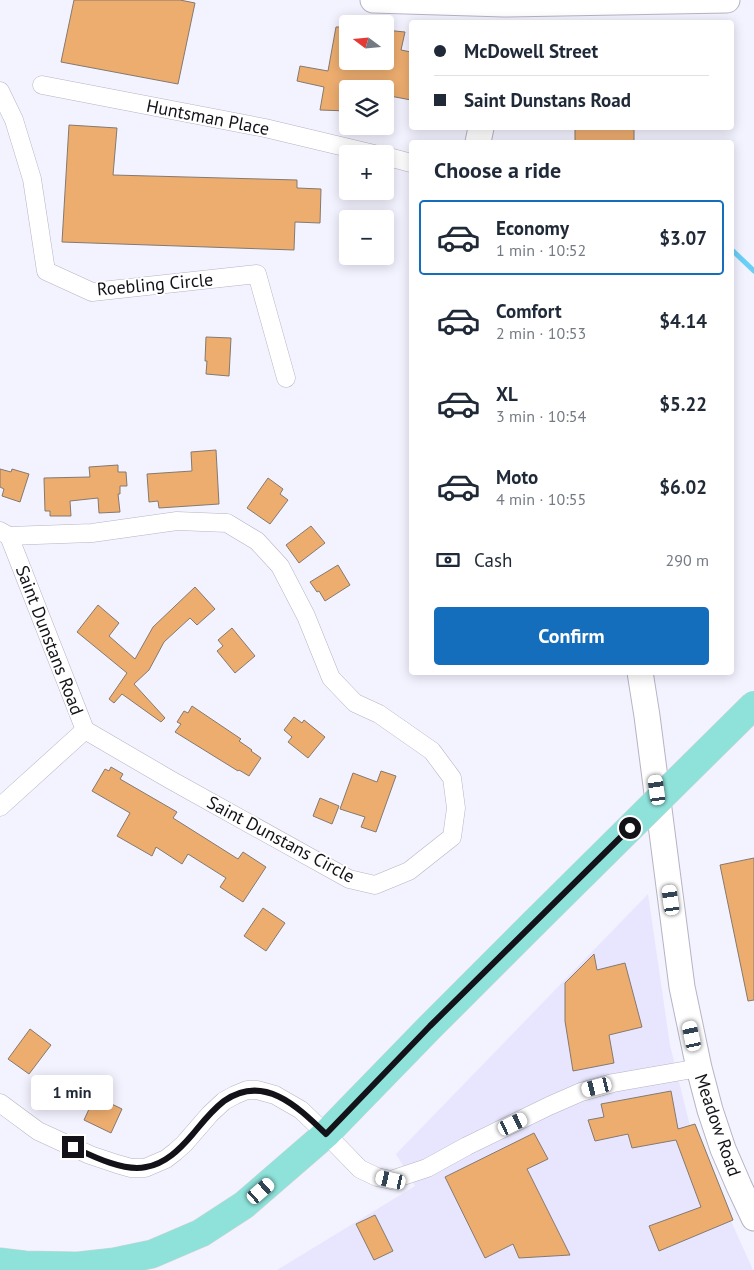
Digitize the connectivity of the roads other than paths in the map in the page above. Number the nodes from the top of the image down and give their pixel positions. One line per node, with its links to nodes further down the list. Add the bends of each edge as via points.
1 (373, 0): 3 (main road)
2 (727, 0): 3 (main road)
3 (503, 9)
4 (42, 85): 7 (street, Huntsman Place)
5 (0, 90): 6 (street, Roebling Circle)
6 (7, 125): 10 (street, Roebling Circle, via 32,179 46,271 92,292 257,274)
7 (339, 146)
8 (394, 158): 9 (street)
9 (409, 162)
10 (286, 378)
11 (5, 533): 14 (street, Saint Dunstans Road); 14 (street, Saint Dunstans Circle, via 92,534 177,521 227,523 257,541 280,566 306,616 331,678 356,703 379,714 432,751 452,778 456,808 452,837 409,871 376,885 349,878)
12 (640, 675): 16 (main road, Meadow Road, via 682,988)
13 (754, 705): 18 (main road, bridge, via 430,1026)
14 (85, 730): 15 (street, Saint Dunstans Road)
15 (0, 807)
16 (699, 1068): 18 (street, via 581,1092 427,1168 391,1180 360,1168); 19 (main road, Meadow Road, via 724,1149)
17 (0, 1103): 18 (street, via 38,1131 90,1155 131,1168 145,1168 166,1159 224,1101 247,1090 266,1092 284,1099)
18 (326, 1134): 20 (main road, via 244,1205 201,1233 152,1254 78,1266)
19 (754, 1218)
20 (0, 1262)

